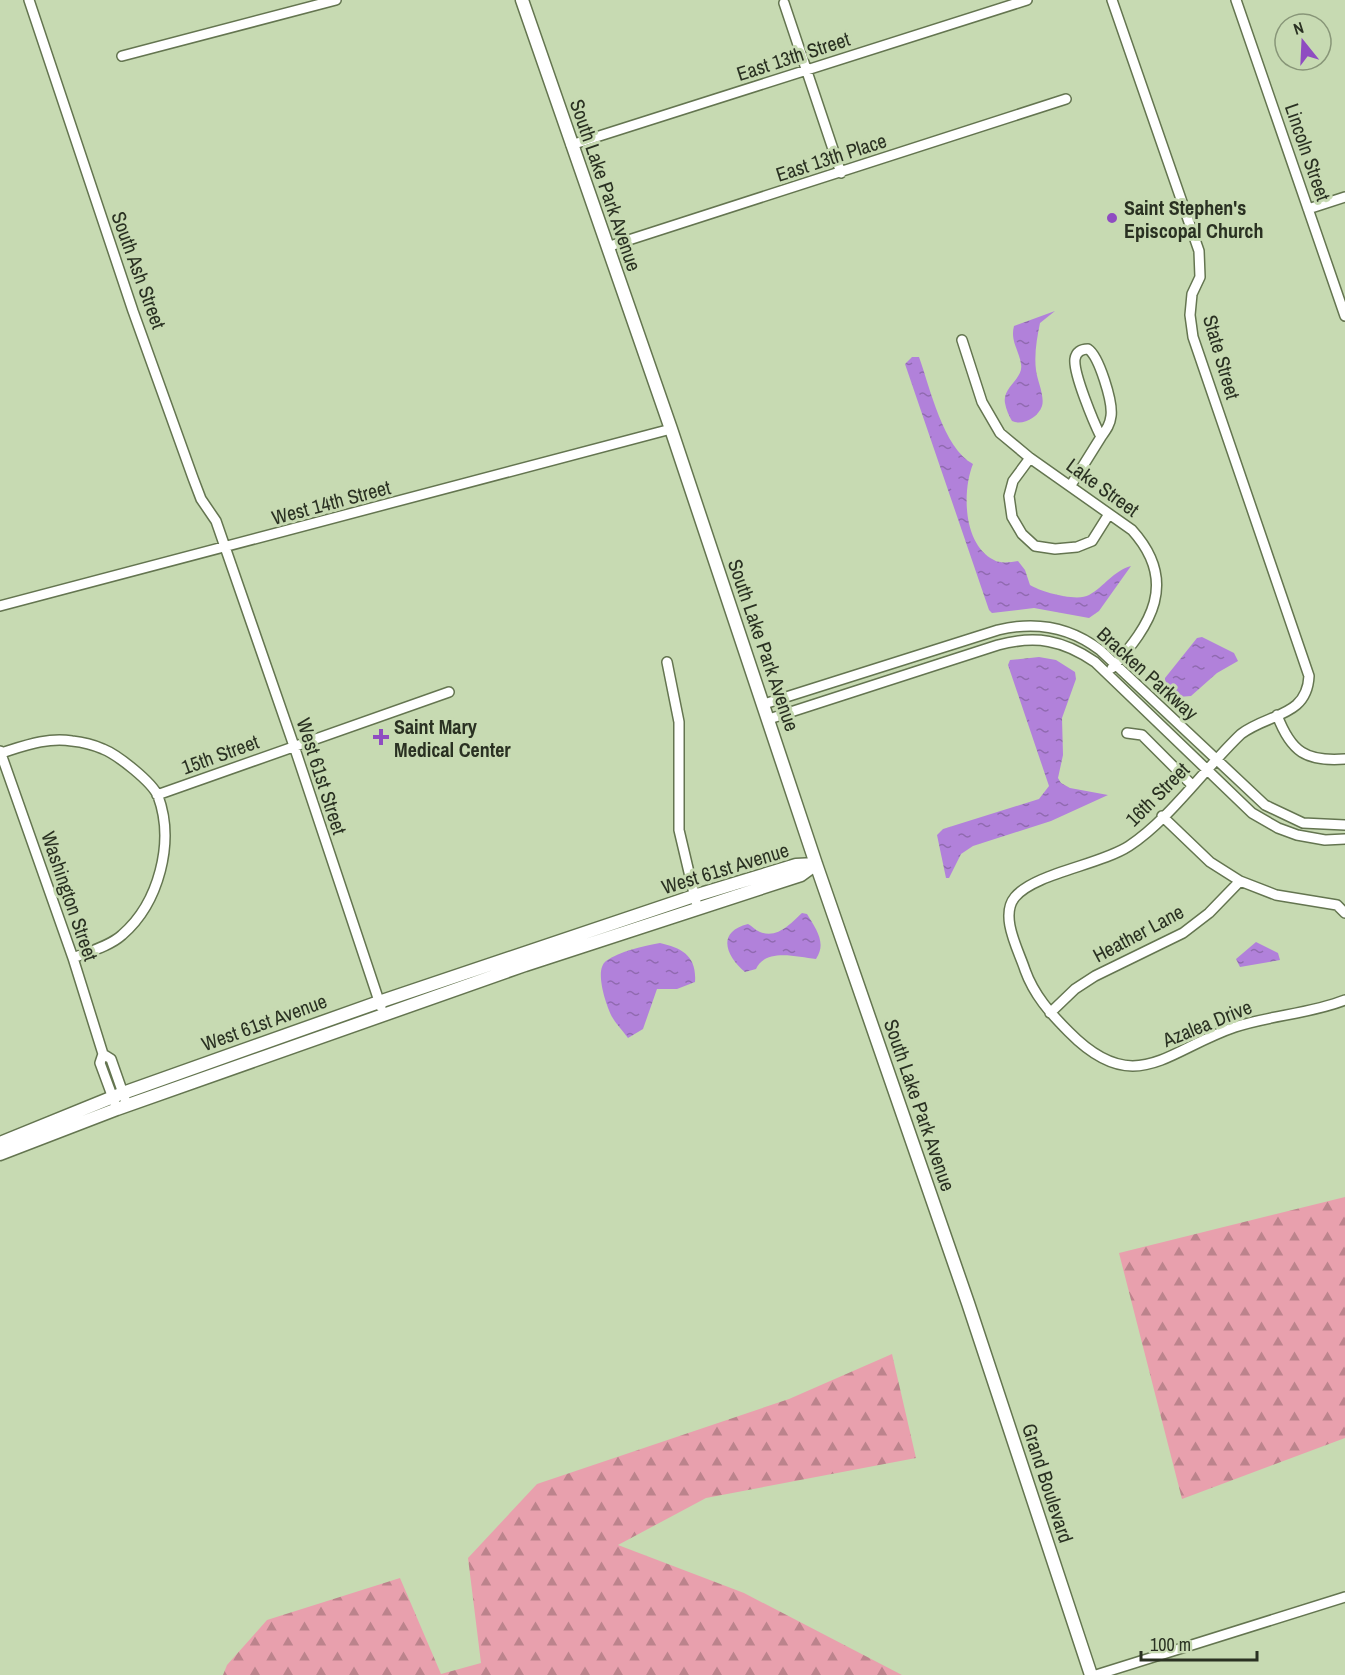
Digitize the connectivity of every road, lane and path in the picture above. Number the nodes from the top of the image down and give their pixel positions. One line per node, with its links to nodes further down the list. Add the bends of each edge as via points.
1 (29, 0): 23 (street, South Ash Street, via 133,311 201,499 216,521)
2 (336, 0): 8 (street)
3 (522, 0): 11 (main road, South Lake Park Avenue)
4 (1026, 0): 9 (street, East 13th Street)
5 (1112, 0): 30 (street, State Street, via 1199,251 1200,277 1192,294 1190,315 1194,337 1309,676)
6 (1236, 0): 14 (street, Lincoln Street)
7 (784, 3): 9 (street)
8 (122, 56)
9 (808, 71): 11 (street, East 13th Street); 12 (street)
10 (1066, 99): 12 (street, East 13th Place)
11 (571, 145): 15 (main road, South Lake Park Avenue)
12 (841, 173): 15 (street, East 13th Place)
13 (1345, 197): 14 (street)
14 (1308, 209): 16 (street, Lincoln Street)
15 (607, 247): 18 (main road, South Lake Park Avenue)
16 (1345, 316)
17 (962, 340): 20 (street, Lake Street, via 982,402 1000,433)
18 (671, 429): 23 (street, West 14th Street); 32 (main road, South Lake Park Avenue)
19 (1101, 437): 19 (street, via 1074,362 1082,349 1096,356 1111,405 1109,425); 21 (street)
20 (1030, 458): 21 (street, Lake Street); 22 (street, via 1013,481 1009,496 1012,517 1035,546 1055,549 1092,541)
21 (1071, 485): 22 (street, Lake Street)
22 (1109, 514): 26 (street, Lake Street, via 1145,544 1157,587 1154,608 1144,630)
23 (225, 549): 24 (street, West 14th Street); 36 (street, West 61st Street)
24 (0, 606)
25 (667, 662): 48 (street, via 679,722 679,830)
26 (1116, 663): 27 (street, Bracken Parkway, via 1072,633 1028,625 998,630); 28 (street, Lake Street); 38 (street, Bracken Parkway)
27 (883, 667): 29 (street); 32 (street, Bracken Parkway)
28 (1106, 674): 29 (street, Bracken Parkway, via 1075,648 1021,639); 40 (street, Bracken Parkway)
29 (887, 680): 34 (street, Bracken Parkway)
30 (1309, 690): 33 (street, 16th Street, via 1294,708)
31 (449, 692): 36 (street, 15th Street)
32 (764, 704): 34 (main road, South Lake Park Avenue)
33 (1277, 715): 38 (street, 16th Street, via 1246,730); 39 (street, via 1292,745 1306,756 1325,761)
34 (769, 719): 46 (main road, South Lake Park Avenue)
35 (1127, 733): 41 (street, via 1142,735)
36 (294, 746): 42 (street, 15th Street); 53 (street, West 61st Street)
37 (0, 752): 42 (street, via 38,741 70,740 104,749 128,764); 51 (street, Washington Street)
38 (1216, 759): 40 (street, 16th Street); 44 (street, Bracken Parkway, via 1265,805 1283,815 1311,824)
39 (1345, 759)
40 (1207, 770): 41 (street, 16th Street); 45 (street, Bracken Parkway, via 1268,824 1306,837)
41 (1192, 785): 43 (street, 16th Street)
42 (157, 795): 51 (street, via 164,837 163,864 154,891 140,916 121,936)
43 (1162, 816): 47 (street, via 1210,862); 54 (street, 16th Street, via 1128,847 1029,885 1014,898 1008,912 1011,928 1032,988)
44 (1345, 825)
45 (1345, 839)
46 (816, 864): 48 (main road, West 61st Avenue, via 796,865); 49 (main road, West 61st Avenue, via 801,875); 60 (main road, South Lake Park Avenue)
47 (1240, 881): 50 (street, via 1276,895 1337,904); 54 (street, Heather Lane, via 1183,933 1095,976)
48 (694, 896): 49 (street); 53 (main road, West 61st Avenue)
49 (698, 910): 55 (main road, West 61st Avenue)
50 (1345, 913)
51 (73, 958): 56 (street, Washington Street, via 103,1054 100,1063)
52 (1345, 1000): 54 (street, Azalea Drive, via 1326,1008 1233,1028 1156,1063 1136,1068 1100,1058)
53 (379, 1002): 55 (street, West 61st Street); 56 (main road, West 61st Avenue)
54 (1050, 1013)
55 (383, 1015): 57 (main road, West 61st Avenue)
56 (118, 1095): 57 (street, Washington Street); 58 (main road, West 61st Avenue)
57 (122, 1108): 59 (main road, West 61st Avenue)
58 (0, 1143)
59 (0, 1154)
60 (968, 1303): 62 (main road, Grand Boulevard)
61 (1345, 1597): 63 (street)
62 (1091, 1675)
63 (1096, 1675)

